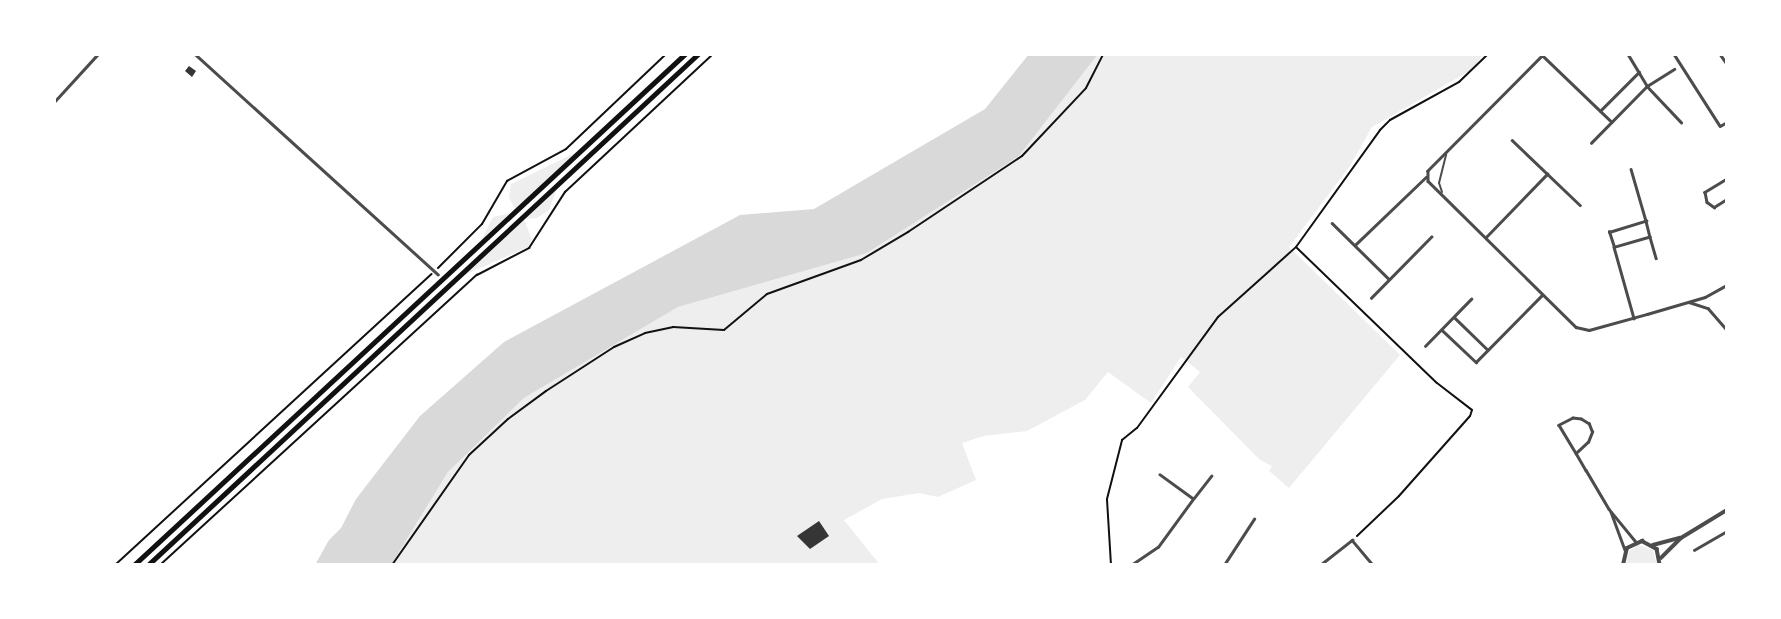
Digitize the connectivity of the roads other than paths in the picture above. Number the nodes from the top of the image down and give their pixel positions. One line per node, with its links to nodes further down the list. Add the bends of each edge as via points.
1 (98, 54): 13 (street)
2 (195, 54): 38 (street)
3 (685, 54): 28 (main road)
4 (698, 54): 29 (main road)
5 (1628, 54): 11 (street)
6 (1674, 54): 15 (street, via 1720,126)
7 (1720, 54): 9 (street)
8 (1542, 55): 14 (street); 20 (street)
9 (1727, 64)
10 (1674, 69): 12 (street)
11 (1639, 72): 12 (street); 14 (street)
12 (1647, 86): 16 (street); 17 (street)
13 (54, 102)
14 (1600, 111): 16 (street)
15 (1727, 121)
16 (1612, 122): 19 (street)
17 (1681, 122)
18 (1511, 140): 22 (street)
19 (1591, 143)
20 (1446, 153): 23 (street); 25 (lane, via 1439,183)
21 (1631, 169): 30 (street)
22 (1547, 174): 27 (street); 34 (street)
23 (1426, 177): 25 (street); 35 (street)
24 (1727, 179): 26 (street, via 1705,192 1714,207)
25 (1443, 197): 34 (street)
26 (1727, 199)
27 (1580, 205)
28 (517, 212): 29 (main road); 65 (main road)
29 (524, 219): 66 (main road)
30 (1646, 221): 33 (street); 36 (street, via 1609,232)
31 (1332, 223): 35 (street)
32 (1431, 237): 39 (street)
33 (1650, 237): 36 (street); 37 (street)
34 (1485, 238): 41 (street)
35 (1355, 245): 39 (street)
36 (1614, 247): 46 (street)
37 (1656, 258)
38 (436, 273)
39 (1389, 279): 42 (street)
40 (1727, 285): 44 (street)
41 (1542, 295): 46 (street, via 1581,329); 50 (street)
42 (1371, 298)
43 (1471, 299): 45 (street)
44 (1688, 302): 46 (street); 48 (street, via 1708,308)
45 (1454, 317): 47 (street); 50 (street)
46 (1634, 318)
47 (1442, 330): 49 (street); 50 (street, via 1476,362)
48 (1727, 330)
49 (1425, 346)
50 (1488, 351)
51 (1576, 453): 51 (street, via 1559,425 1581,418 1592,432); 55 (street)
52 (1160, 475): 54 (street)
53 (1211, 476): 54 (street)
54 (1193, 499): 67 (street, via 1158,547)
55 (1609, 509): 60 (street); 62 (street)
56 (1727, 510): 59 (street)
57 (1254, 519): 68 (street)
58 (1727, 531): 63 (street)
59 (1681, 538): 61 (street); 64 (street)
60 (1636, 542): 61 (street); 62 (street)
61 (1653, 545): 64 (street)
62 (1625, 550): 71 (street)
63 (1694, 550)
64 (1661, 558): 72 (street)
65 (134, 565)
66 (148, 565)
67 (1131, 565)
68 (1224, 565)
69 (1320, 565): 70 (street, via 1353,540)
70 (1373, 565)
71 (1622, 565)
72 (1660, 565)

